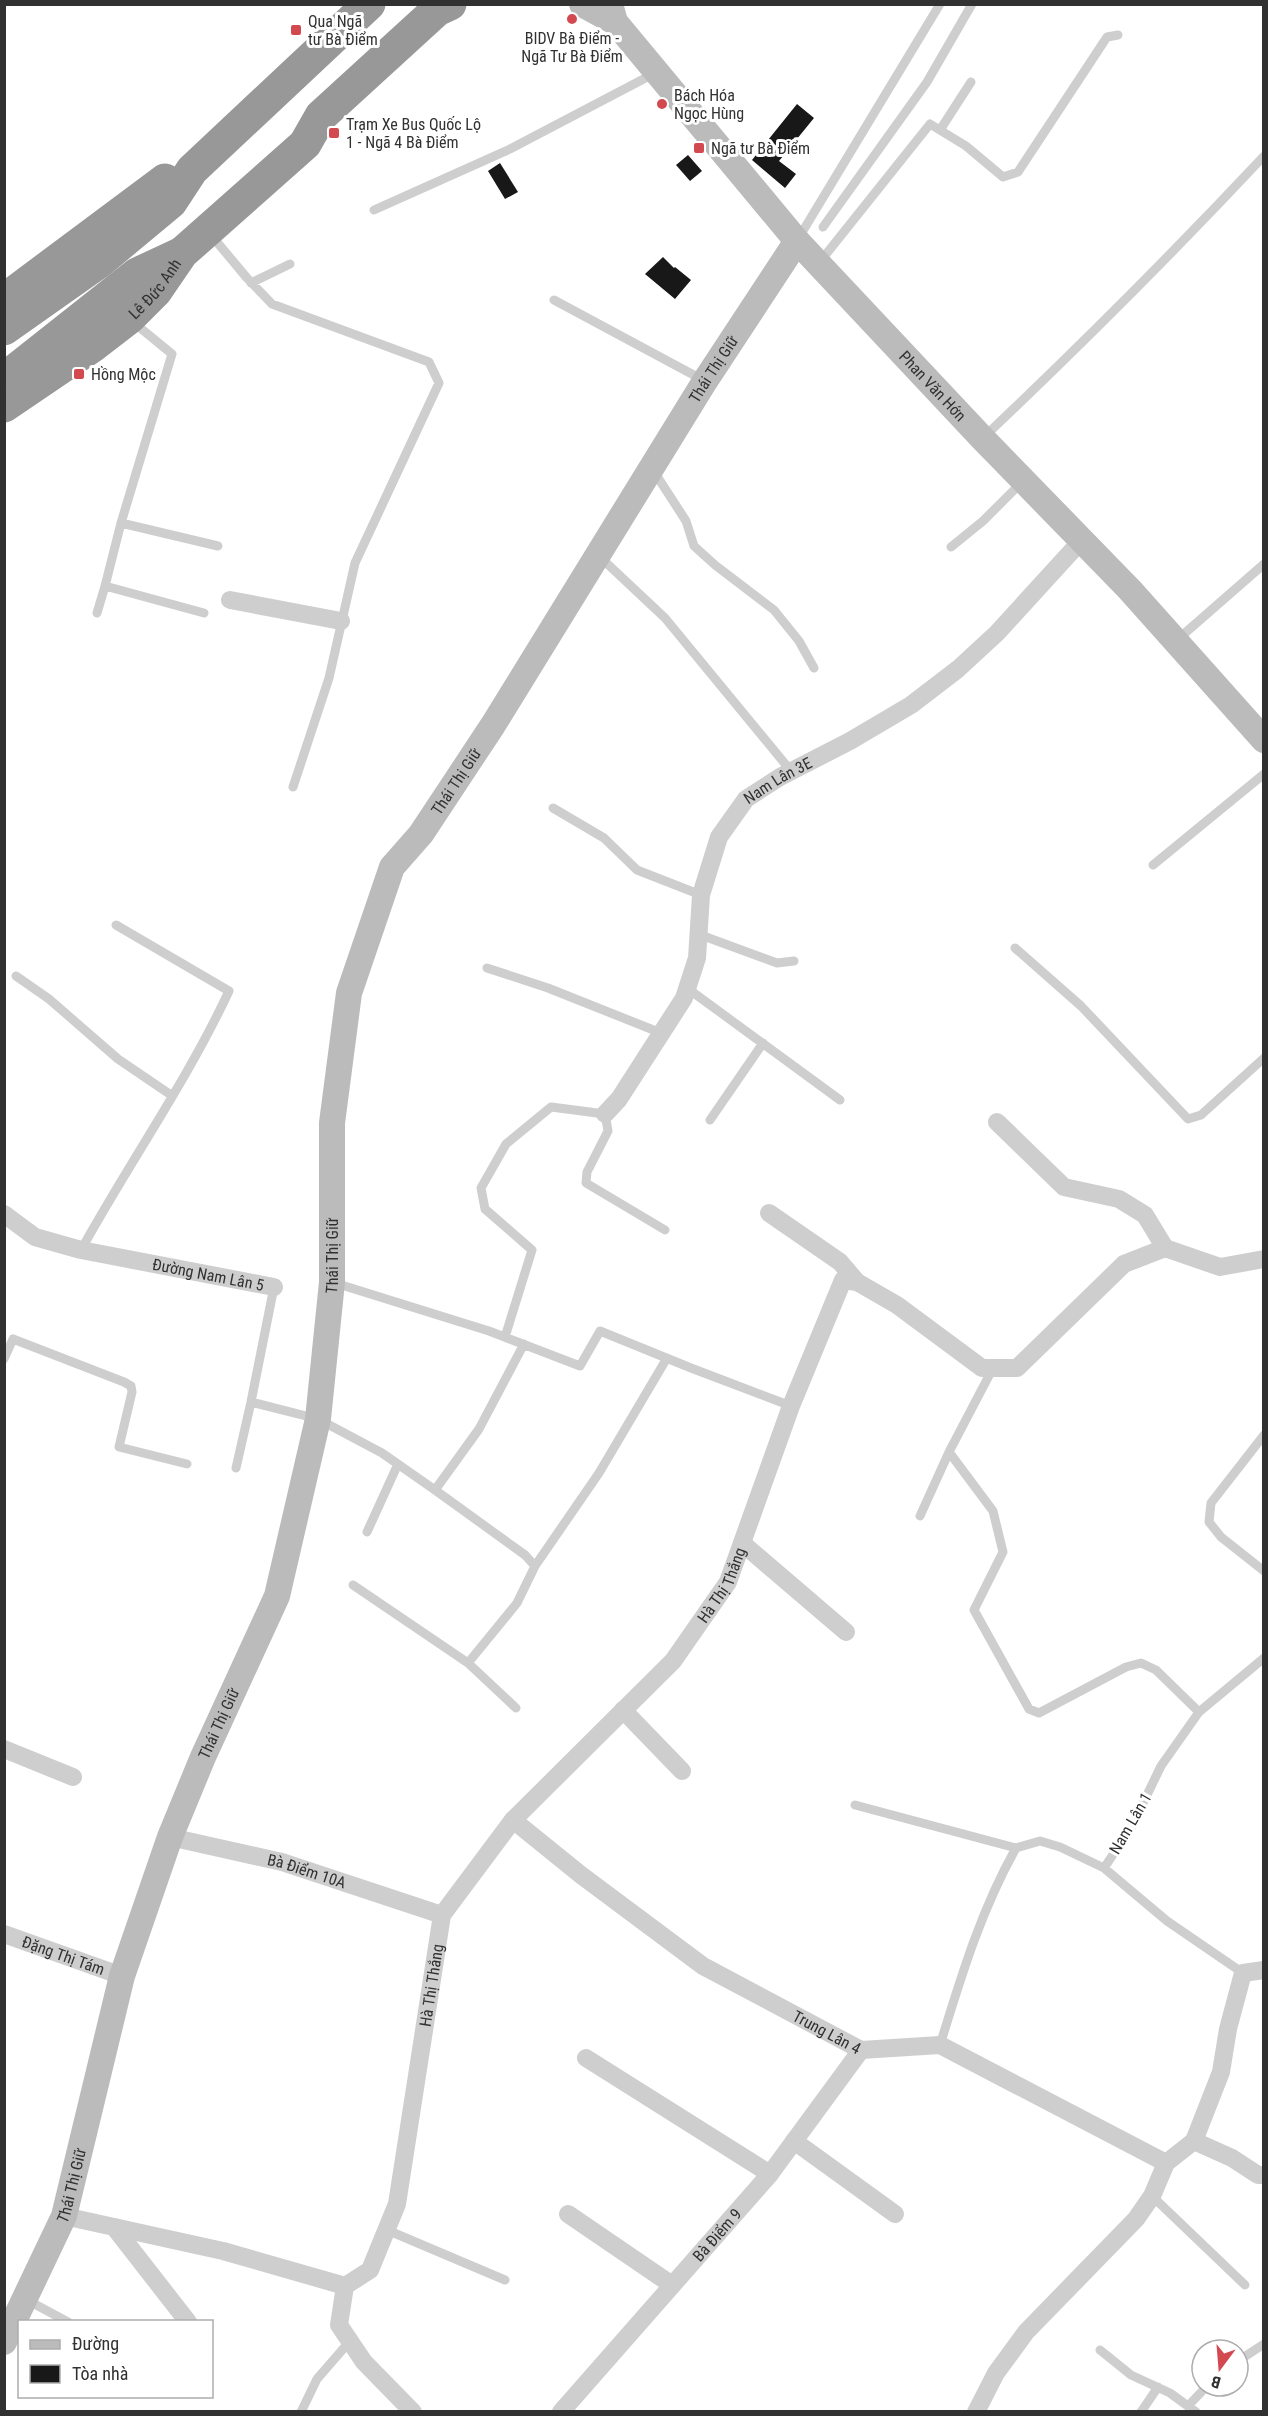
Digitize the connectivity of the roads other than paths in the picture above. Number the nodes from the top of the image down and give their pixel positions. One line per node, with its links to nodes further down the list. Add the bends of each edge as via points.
1 (369, 4): 14 (highway)
2 (450, 4): 12 (highway, via 437,10 321,116)
3 (460, 4): 12 (highway, via 450,27 334,133)
4 (582, 4): 7 (street, Phan Văn Hớn)
5 (940, 4): 18 (lane)
6 (972, 4): 16 (lane, via 927,82)
7 (612, 13): 9 (street, Phan Văn Hớn)
8 (1118, 35): 11 (lane, via 1107,37 1018,172 1003,177)
9 (657, 72): 15 (lane, via 510,149); 18 (street, Phan Văn Hớn)
10 (971, 82): 11 (lane)
11 (940, 130): 20 (lane, via 930,124)
12 (305, 144): 17 (highway)
13 (1263, 156): 30 (lane, via 1169,257)
14 (192, 170): 23 (highway, via 164,180); 26 (highway, via 162,210 99,262)
15 (374, 210)
16 (823, 226)
17 (208, 231): 19 (highway); 22 (lane)
18 (797, 242): 20 (street, Phan Văn Hớn); 28 (street, Thái Thị Giữ)
19 (182, 253): 25 (highway, Lê Đức Anh, via 156,291); 27 (highway, Lê Đức Anh, via 137,274)
20 (819, 263): 30 (street, Phan Văn Hớn)
21 (290, 264): 22 (lane)
22 (251, 283): 43 (lane, via 272,304 429,362 439,383 355,562)
23 (4, 300)
24 (554, 300): 28 (lane)
25 (129, 318): 29 (highway, Lê Đức Anh); 33 (lane, via 172,354)
26 (4, 329)
27 (4, 380)
28 (705, 381): 31 (street, Thái Thị Giữ)
29 (4, 406)
30 (983, 439): 32 (street, Phan Văn Hớn)
31 (652, 468): 37 (street, Thái Thị Giữ); 45 (lane, via 686,521 694,546 774,610 800,641)
32 (1023, 481): 34 (street, Phan Văn Hớn); 36 (lane)
33 (121, 523): 35 (lane); 39 (lane)
34 (1081, 540): 44 (street, Phan Văn Hớn); 47 (street, Nam Lân 3E, via 997,633 958,669 911,705)
35 (218, 546)
36 (951, 547)
37 (599, 556): 47 (lane, via 665,618); 74 (street, Thái Thị Giữ, via 459,777 421,834 392,867 349,993 332,1123)
38 (1263, 564): 44 (lane)
39 (105, 586): 41 (lane); 42 (lane)
40 (230, 600): 43 (street)
41 (97, 613)
42 (204, 613)
43 (341, 621): 49 (lane, via 328,678)
44 (1175, 642): 46 (street, Phan Văn Hớn)
45 (814, 668)
46 (1263, 741)
47 (790, 771): 52 (street, Nam Lân 3E, via 746,799 719,837)
48 (1263, 774): 51 (lane)
49 (293, 787)
50 (553, 808): 52 (lane, via 604,838 637,870)
51 (1153, 865)
52 (700, 895): 54 (street, Nam Lân 3E)
53 (116, 925): 63 (lane, via 229,991)
54 (698, 934): 56 (lane, via 777,963); 59 (street, Nam Lân 3E, via 697,958)
55 (1016, 948): 62 (lane, via 1081,1006 1188,1119 1201,1115)
56 (794, 961)
57 (487, 968): 60 (lane)
58 (16, 976): 63 (lane, via 118,1059)
59 (687, 988): 60 (street, Nam Lân 3E); 61 (lane)
60 (661, 1033): 65 (street, Nam Lân 3E)
61 (763, 1043): 64 (lane); 66 (lane)
62 (1263, 1058)
63 (171, 1095): 72 (lane)
64 (840, 1100)
65 (605, 1114): 70 (lane, via 608,1131 587,1172 586,1183); 77 (lane, via 551,1107 506,1144 481,1188 485,1209 532,1250)
66 (710, 1120)
67 (997, 1122): 71 (street, via 1064,1187 1119,1199 1145,1215)
68 (769, 1213): 75 (street, via 840,1262)
69 (4, 1214): 72 (street, Đường Nam Lân 5, via 34,1237)
70 (665, 1230)
71 (1166, 1248): 73 (street, via 1220,1267); 81 (street, via 1124,1264 1017,1368)
72 (81, 1250): 76 (street, Đường Nam Lân 5)
73 (1263, 1262)
74 (332, 1282): 77 (lane); 84 (street, Thái Thị Giữ)
75 (856, 1282): 81 (street, via 897,1305 982,1368); 83 (street, Hà Thị Thắng, via 843,1280)
76 (274, 1287): 82 (lane, Đường Nam Lân 5)
77 (505, 1337): 78 (lane)
78 (524, 1344): 79 (lane, via 580,1366 600,1331); 90 (lane, via 479,1429)
79 (667, 1358): 83 (lane); 94 (lane, via 598,1473)
80 (4, 1359): 87 (lane, via 13,1339 131,1386 119,1447)
81 (993, 1368): 86 (lane)
82 (251, 1402): 84 (lane); 89 (lane, Đường Nam Lân 5)
83 (791, 1406): 93 (street, Hà Thị Thắng)
84 (318, 1419): 88 (lane); 108 (street, Thái Thị Giữ, via 277,1596)
85 (1263, 1435): 95 (lane, via 1211,1503 1209,1522 1221,1537)
86 (949, 1452): 91 (lane); 102 (lane, via 993,1511 1003,1552 974,1610 1029,1709 1038,1713 1141,1663 1156,1670)
87 (187, 1464)
88 (398, 1464): 90 (lane); 92 (lane)
89 (236, 1468)
90 (435, 1490): 94 (lane)
91 (920, 1516)
92 (367, 1532)
93 (742, 1543): 97 (street); 101 (street, Hà Thị Thắng, via 729,1582 679,1652)
94 (535, 1566): 99 (lane, via 517,1602)
95 (1263, 1571)
96 (353, 1586): 99 (lane)
97 (846, 1632)
98 (1263, 1658): 102 (lane, Nam Lân 1)
99 (468, 1663): 100 (lane)
100 (516, 1708)
101 (623, 1710): 104 (street); 107 (street, Hà Thị Thắng)
102 (1199, 1712): 110 (lane, Nam Lân 1, via 1161,1766 1131,1828)
103 (4, 1749): 105 (street)
104 (682, 1771)
105 (73, 1777)
106 (855, 1805): 109 (lane)
107 (513, 1820): 111 (street, Hà Thị Thắng); 117 (street, Trung Lân 4, via 703,1966)
108 (170, 1837): 111 (street, Bà Điểm 10A, via 282,1862); 115 (street, Thái Thị Giữ)
109 (1016, 1848): 110 (lane, Nam Lân 1, via 1040,1841); 116 (lane, via 999,1877 969,1953)
110 (1104, 1868): 114 (lane, via 1167,1921)
111 (442, 1915): 129 (street, Hà Thị Thắng, via 397,2204)
112 (4, 1934): 115 (street, Đặng Thị Tám)
113 (1263, 1970): 114 (street)
114 (1243, 1973): 120 (street, via 1221,2072)
115 (122, 1976): 127 (street, Thái Thị Giữ)
116 (940, 2045): 117 (street, Trung Lân 4); 121 (street)
117 (861, 2050): 119 (street, Bà Điểm 9)
118 (586, 2058): 122 (street)
119 (794, 2141): 122 (street, Bà Điểm 9); 126 (street)
120 (1194, 2141): 121 (street); 123 (street)
121 (1166, 2163): 124 (street)
122 (770, 2174): 131 (street, Bà Điểm 9)
123 (1263, 2175)
124 (1152, 2196): 132 (lane); 147 (street, via 1136,2219 1026,2332 996,2373)
125 (568, 2214): 131 (street)
126 (895, 2214)
127 (64, 2216): 128 (street); 134 (street, Thái Thị Giữ)
128 (114, 2227): 133 (street, via 222,2251); 136 (street)
129 (387, 2230): 130 (lane); 133 (street, Hà Thị Thắng, via 370,2270)
130 (505, 2280)
131 (672, 2285): 146 (street, Bà Điểm 9)
132 (1245, 2285)
133 (345, 2286): 137 (street, via 339,2325)
134 (25, 2299): 135 (lane); 138 (street, Thái Thị Giữ)
135 (64, 2320)
136 (186, 2320)
137 (350, 2341): 144 (lane, via 317,2379); 145 (street, via 364,2362)
138 (4, 2342)
139 (1263, 2344): 141 (lane)
140 (1100, 2350): 142 (lane, via 1131,2375)
141 (1250, 2353)
142 (1158, 2387): 143 (lane); 148 (lane)
143 (1192, 2409)
144 (301, 2412)
145 (413, 2412)
146 (561, 2412)
147 (976, 2412)
148 (1141, 2412)

